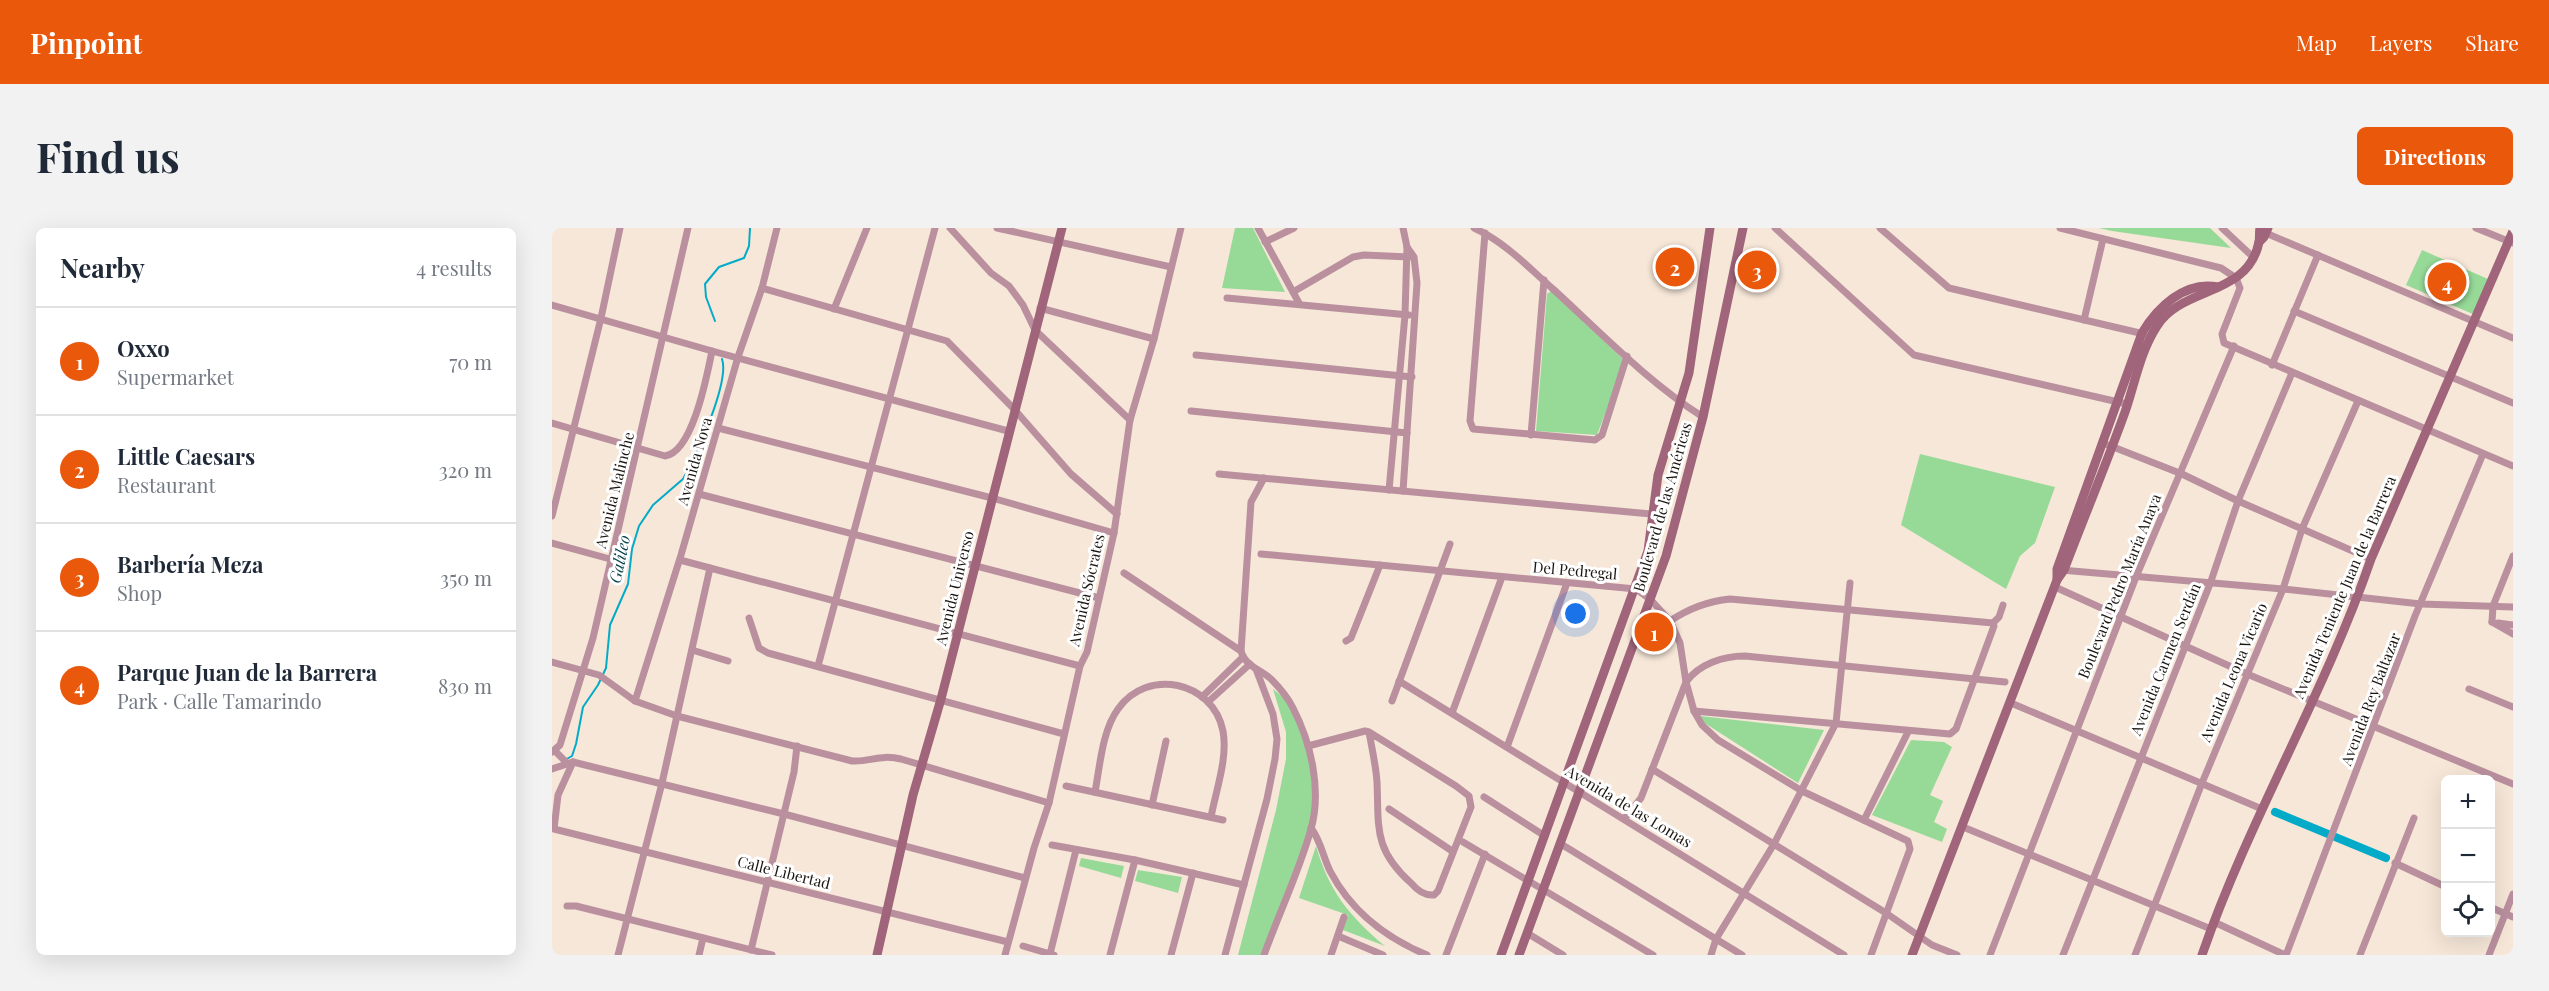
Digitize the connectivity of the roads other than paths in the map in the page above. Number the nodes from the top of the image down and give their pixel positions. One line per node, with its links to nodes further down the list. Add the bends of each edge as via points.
1 (620, 228): 46 (street)
2 (688, 228): 52 (street, Avenida Malinche)
3 (777, 228): 36 (street, Avenida Nova)
4 (867, 228): 42 (street)
5 (935, 228): 49 (street)
6 (950, 228): 50 (street, via 991,273 1009,286)
7 (997, 228): 25 (street)
8 (1062, 228): 25 (street, Avenida Universo)
9 (1181, 228): 33 (street, Avenida Sócrates)
10 (1258, 228): 26 (street)
11 (1294, 228): 26 (street)
12 (1403, 228): 28 (street)
13 (1474, 228): 23 (street)
14 (1710, 228): 67 (street, Boulevard de las Américas)
15 (1743, 228): 72 (street, Boulevard de las Américas)
16 (1775, 228): 68 (street, via 1914,355)
17 (1880, 228): 47 (street, via 1949,288)
18 (2060, 228): 24 (street)
19 (2222, 228): 31 (street)
20 (2476, 228): 27 (street)
21 (2263, 230): 29 (street); 31 (street)
22 (2513, 231): 27 (street, Avenida Teniente Juan de la Barrera)
23 (1485, 233): 35 (street); 81 (street, via 1471,426 1476,430)
24 (2103, 239): 34 (street, via 2210,264); 47 (street)
25 (1059, 241): 33 (street); 41 (street, Avenida Universo)
26 (1265, 242): 37 (street)
27 (2511, 242): 48 (street, Avenida Teniente Juan de la Barrera)
28 (1407, 247): 30 (street); 32 (street)
29 (2318, 255): 43 (street); 48 (street)
30 (1414, 257): 32 (street); 45 (street)
31 (2253, 257): 34 (street)
32 (1406, 258): 37 (street, via 1353,257); 44 (street)
33 (1171, 267): 54 (street, Avenida Sócrates)
34 (2236, 278): 51 (street, via 2219,287 2194,289 2172,298 2155,313); 55 (street, via 2240,288 2222,337 2224,343)
35 (1544, 280): 59 (street); 81 (street)
36 (762, 288): 42 (street); 58 (street, Avenida Nova)
37 (1293, 292): 39 (street)
38 (1227, 298): 39 (street)
39 (1299, 303): 44 (street)
40 (552, 305): 46 (street)
41 (1040, 308): 50 (street, Avenida Universo); 54 (street)
42 (834, 309): 49 (street)
43 (2294, 311): 60 (street); 63 (street)
44 (1405, 315): 45 (street); 62 (street)
45 (1415, 316): 64 (street)
46 (601, 318): 52 (street); 76 (street)
47 (2084, 320): 51 (street)
48 (2474, 321): 53 (street); 63 (street, Avenida Teniente Juan de la Barrera)
49 (907, 330): 65 (street); 70 (street, via 955,346)
50 (1035, 330): 70 (street, Avenida Universo); 73 (street)
51 (2147, 334): 68 (street)
52 (663, 336): 56 (street); 83 (street, Avenida Malinche)
53 (2513, 338)
54 (1154, 339): 73 (street, Avenida Sócrates)
55 (2234, 346): 60 (street); 88 (street, Boulevard Pedro María Anaya)
56 (712, 351): 58 (street); 83 (street, via 696,414 676,452 665,456)
57 (1196, 355): 62 (street)
58 (734, 356): 65 (street); 75 (street, Avenida Nova)
59 (1627, 356): 67 (street); 81 (street, via 1599,438 1591,441)
60 (2272, 364): 61 (street)
61 (2292, 373): 66 (street); 94 (street, Avenida Carmen Serdán)
62 (1400, 376): 64 (street); 79 (street)
63 (2450, 376): 69 (street); 77 (street, Avenida Teniente Juan de la Barrera)
64 (1412, 377): 80 (street)
65 (889, 399): 78 (street); 85 (street)
66 (2358, 401): 77 (street); 98 (street, Avenida Leona Vicario)
67 (1682, 403): 72 (street); 96 (street, Boulevard de las Américas, via 1658,475)
68 (2123, 403): 82 (street)
69 (2513, 404)
70 (1014, 409): 78 (street, Avenida Universo); 95 (street, via 1071,474)
71 (1191, 411): 79 (street)
72 (1703, 417): 105 (street, Boulevard de las Américas)
73 (1130, 420): 95 (street, Avenida Sócrates)
74 (552, 423): 76 (street)
75 (718, 428): 85 (street); 92 (street, Avenida Nova)
76 (573, 429): 83 (street); 97 (street)
77 (2427, 430): 84 (street); 108 (street, Avenida Teniente Juan de la Barrera)
78 (1008, 431): 93 (street, Avenida Universo)
79 (1394, 431): 80 (street); 90 (street)
80 (1407, 433): 91 (street)
81 (1531, 435)
82 (2108, 444): 88 (street); 113 (street)
83 (638, 447): 107 (street, Avenida Malinche)
84 (2483, 454): 86 (street); 128 (street, Avenida Rey Baltazar)
85 (872, 466): 93 (street); 99 (street)
86 (2513, 466)
87 (1219, 474): 89 (street)
88 (2182, 474): 94 (street); 117 (street, Boulevard Pedro María Anaya)
89 (1263, 478): 90 (street); 144 (street, via 1251,502)
90 (1389, 490): 91 (street)
91 (1403, 491): 96 (street)
92 (699, 494): 99 (street); 109 (street, Avenida Nova)
93 (992, 498): 100 (street); 110 (street, Avenida Universo)
94 (2238, 501): 98 (street); 121 (street, Avenida Carmen Serdán)
95 (1117, 514): 100 (street, Avenida Sócrates)
96 (1651, 514): 103 (street, Boulevard de las Américas)
97 (552, 516)
98 (2302, 529): 108 (street); 123 (street, Avenida Leona Vicario)
99 (854, 533): 110 (street); 127 (street)
100 (1114, 533): 125 (street, Avenida Sócrates)
101 (552, 543): 107 (street)
102 (1450, 544): 114 (street)
103 (1648, 551): 105 (street); 122 (street, Boulevard de las Américas)
104 (1261, 554): 111 (street, Del Pedregal)
105 (1666, 556): 126 (street, Boulevard de las Américas)
106 (2513, 556): 130 (street)
107 (610, 559): 151 (street, Avenida Malinche)
108 (2371, 559): 124 (street, Avenida Teniente Juan de la Barrera)
109 (680, 560): 112 (street); 159 (street, Avenida Nova)
110 (975, 565): 125 (street); 139 (street, Avenida Universo)
111 (1380, 565): 114 (street, Del Pedregal); 141 (street, via 1351,638)
112 (710, 568): 127 (street); 143 (street)
113 (2060, 570): 117 (street); 120 (street)
114 (1440, 571): 116 (street, Del Pedregal); 154 (street)
115 (1124, 573): 144 (street)
116 (1502, 577): 118 (street, Del Pedregal); 166 (street)
117 (2136, 577): 121 (street); 133 (street, Boulevard Pedro María Anaya)
118 (1567, 583): 122 (street, Del Pedregal); 177 (street)
119 (1850, 583): 132 (street)
120 (2056, 584): 133 (street); 163 (street)
121 (2210, 584): 123 (street); 142 (street, Avenida Carmen Serdán)
122 (1636, 589): 126 (street, Del Pedregal); 187 (street, Boulevard de las Américas)
123 (2283, 589): 124 (street); 152 (street, Avenida Leona Vicario)
124 (2358, 597): 128 (street); 162 (street, Avenida Teniente Juan de la Barrera)
125 (1099, 598): 148 (street, Avenida Sócrates)
126 (1651, 600): 135 (street, Del Pedregal); 193 (street, Boulevard de las Américas)
127 (836, 601): 139 (street); 147 (street)
128 (2421, 604): 130 (street); 169 (street, Avenida Rey Baltazar)
129 (2003, 605): 137 (street)
130 (2493, 606): 131 (street); 136 (street)
131 (2513, 607)
132 (1847, 610): 135 (street, via 1730,599 1711,602); 137 (street); 150 (street)
133 (2121, 617): 142 (street); 170 (street, Boulevard Pedro María Anaya)
134 (749, 618): 147 (street, via 763,651)
135 (1670, 621): 155 (street, Del Pedregal, via 1680,643)
136 (2492, 622): 138 (street); 140 (street)
137 (1993, 623): 153 (street)
138 (2513, 625)
139 (958, 632): 148 (street); 158 (street, Avenida Universo)
140 (2513, 634)
141 (1346, 641)
142 (2184, 646): 152 (street); 179 (street, Avenida Carmen Serdán)
143 (692, 650): 145 (street); 167 (street)
144 (1242, 654): 149 (street); 160 (street)
145 (728, 661)
146 (552, 662): 151 (street)
147 (818, 666): 158 (street)
148 (1080, 666): 173 (street, Avenida Sócrates)
149 (1253, 667): 160 (street); 176 (street, via 1269,677 1293,706); 226 (street, via 1273,714 1277,740 1267,799)
150 (1842, 667): 153 (street); 155 (street, via 1735,656 1706,665); 168 (street)
151 (583, 671): 159 (street, via 603,677); 178 (street, Avenida Malinche, via 560,745)
152 (2247, 674): 162 (street); 188 (street, Avenida Leona Vicario)
153 (1974, 679): 156 (street); 172 (street, via 1953,733)
154 (1399, 681): 161 (street); 166 (street, Avenida de las Lomas)
155 (1686, 682): 165 (street, Del Pedregal); 183 (street)
156 (2005, 682)
157 (2469, 689): 164 (street)
158 (941, 699): 173 (street); 181 (street, Avenida Universo)
159 (635, 700): 167 (street)
160 (1205, 700): 192 (street, via 1188,688 1170,683 1132,693 1111,721); 200 (street, via 1220,719 1224,742)
161 (1392, 701)
162 (2313, 702): 169 (street); 198 (street, Avenida Teniente Juan de la Barrera)
163 (2011, 703): 170 (street); 205 (street)
164 (2513, 707)
165 (1694, 711): 168 (street); 191 (street, Del Pedregal, via 1718,740)
166 (1452, 713): 177 (street, Avenida de las Lomas)
167 (677, 716): 175 (street); 186 (street)
168 (1836, 723): 172 (street); 191 (street)
169 (2375, 727): 184 (street); 276 (street, Avenida Rey Baltazar)
170 (2078, 731): 179 (street); 217 (street, Boulevard Pedro María Anaya)
171 (1369, 732): 176 (street); 215 (street, via 1469,796 1471,807); 215 (street, via 1377,782 1378,828 1396,867 1416,888 1432,895 1438,891)
172 (1908, 732): 204 (street)
173 (1064, 734): 195 (street, Avenida Sócrates)
174 (1166, 741): 196 (street)
175 (797, 746): 181 (street, via 852,761 888,756); 199 (street)
176 (1308, 746): 206 (street, via 1314,788)
177 (1507, 747): 187 (street, Avenida de las Lomas)
178 (553, 751): 180 (street)
179 (2140, 757): 188 (street); 222 (street, Avenida Carmen Serdán)
180 (570, 763): 182 (street); 186 (street); 214 (street, Calle Libertad, via 558,795 554,829)
181 (921, 765): 195 (street); 211 (street, Avenida Universo)
182 (552, 769)
183 (1652, 769): 202 (street, via 1641,798); 210 (street)
184 (2486, 775)
185 (2495, 779): 189 (street)
186 (662, 783): 199 (street); 214 (street)
187 (1565, 783): 193 (street, Avenida de las Lomas); 207 (street, Boulevard de las Américas)
188 (2202, 783): 198 (street); 231 (street, Avenida Leona Vicario)
189 (2513, 784)
190 (1066, 786): 192 (street)
191 (1802, 791): 204 (street, Del Pedregal); 210 (street)
192 (1095, 792): 196 (street)
193 (1580, 793): 202 (street, Avenida de las Lomas); 209 (street, Boulevard de las Américas)
194 (1484, 797): 207 (street)
195 (1049, 803): 221 (street, Avenida Sócrates)
196 (1152, 805): 200 (street)
197 (1389, 809): 215 (street)
198 (2262, 809): 239 (street, Avenida Teniente Juan de la Barrera)
199 (784, 814): 211 (street); 224 (street)
200 (1211, 817): 203 (street)
201 (2414, 818): 219 (street)
202 (1624, 819): 228 (street, Avenida de las Lomas)
203 (1222, 820)
204 (1864, 820): 234 (street, Del Pedregal, via 1905,838 1910,844)
205 (1963, 827): 217 (street); 242 (street)
206 (1311, 828): 257 (street); 260 (street, via 1328,868 1349,901 1391,938)
207 (1545, 836): 223 (street, Boulevard de las Américas)
208 (1463, 842): 216 (street)
209 (1561, 844): 227 (street, Boulevard de las Américas); 244 (street)
210 (1774, 844): 228 (street); 234 (street)
211 (902, 845): 221 (street); 233 (street, Avenida Universo)
212 (1052, 845): 213 (street)
213 (1076, 850): 218 (street); 248 (street)
214 (644, 851): 224 (street, Calle Libertad); 238 (street)
215 (1452, 851)
216 (1485, 854): 223 (street); 261 (street)
217 (2031, 854): 222 (street); 272 (street, Boulevard Pedro María Anaya)
218 (1135, 860): 220 (street); 254 (street)
219 (2395, 863): 225 (street); 277 (street)
220 (1193, 873): 226 (street); 255 (street)
221 (1025, 878): 245 (street, Avenida Sócrates)
222 (2093, 879): 231 (street); 273 (street, Avenida Carmen Serdán)
223 (1530, 881): 227 (street); 262 (street, Boulevard de las Américas)
224 (768, 882): 233 (street, Calle Libertad); 247 (street)
225 (2442, 883)
226 (1244, 885): 256 (street)
227 (1544, 888): 240 (street, Boulevard de las Américas); 265 (street)
228 (1745, 893): 244 (street); 268 (street, Avenida de las Lomas)
229 (2513, 894): 235 (street)
230 (567, 906): 238 (street)
231 (2154, 906): 239 (street); 274 (street, Avenida Leona Vicario)
232 (2495, 909): 235 (street)
233 (888, 912): 245 (street, Calle Libertad); 252 (street, Avenida Universo)
234 (1886, 913): 242 (street); 269 (street)
235 (2505, 914): 237 (street); 278 (street)
236 (1344, 917): 241 (street)
237 (2513, 917)
238 (626, 919): 243 (street); 249 (street)
239 (2212, 925): 275 (street, Avenida Teniente Juan de la Barrera); 276 (street)
240 (1527, 933): 263 (street, Boulevard de las Américas); 264 (street)
241 (1338, 936): 258 (street); 259 (street)
242 (1920, 936): 270 (street); 271 (street)
243 (703, 938): 247 (street); 250 (street)
244 (1716, 939): 266 (street); 267 (street)
245 (1008, 942): 253 (street, Avenida Sócrates)
246 (1023, 946): 248 (street)
247 (751, 950): 251 (street)
248 (1052, 954)
249 (618, 955)
250 (699, 955)
251 (772, 955)
252 (877, 955)
253 (1005, 955)
254 (1110, 955)
255 (1171, 955)
256 (1225, 955)
257 (1264, 955)
258 (1331, 955)
259 (1383, 955)
260 (1427, 955)
261 (1446, 955)
262 (1501, 955)
263 (1519, 955)
264 (1563, 955)
265 (1653, 955)
266 (1711, 955)
267 (1742, 955)
268 (1844, 955)
269 (1871, 955)
270 (1912, 955)
271 (1957, 955)
272 (1990, 955)
273 (2063, 955)
274 (2135, 955)
275 (2202, 955)
276 (2286, 955)
277 (2360, 955)
278 (2488, 955)

